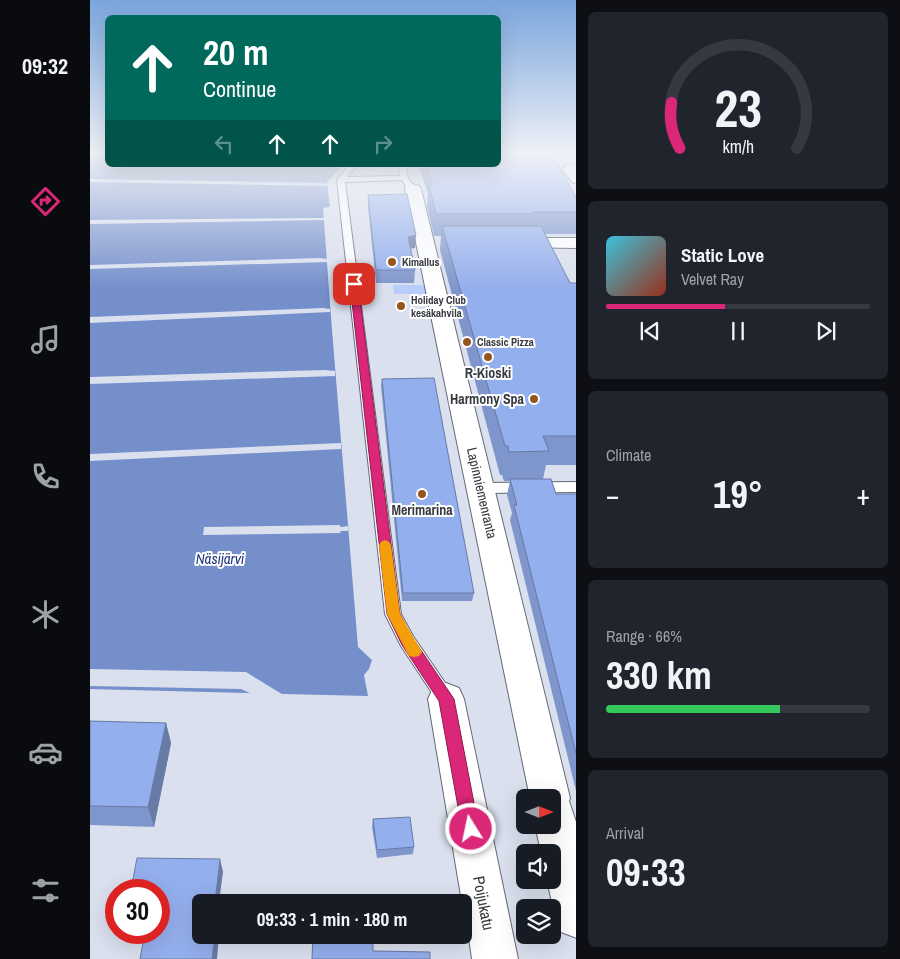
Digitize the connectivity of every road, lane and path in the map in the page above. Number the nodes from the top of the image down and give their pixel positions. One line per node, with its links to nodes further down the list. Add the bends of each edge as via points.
1 (343, 199): 7 (lane, via 394,614 407,641)
2 (416, 199): 6 (street, Lapinniemenranta, via 436,243)
3 (494, 243): 4 (street)
4 (576, 243)
5 (576, 487): 6 (lane)
6 (481, 488): 8 (street, Lapinniemenranta)
7 (446, 699): 11 (street, Poijukatu)
8 (548, 789)
9 (557, 834): 10 (street)
10 (576, 916)
11 (495, 959)

